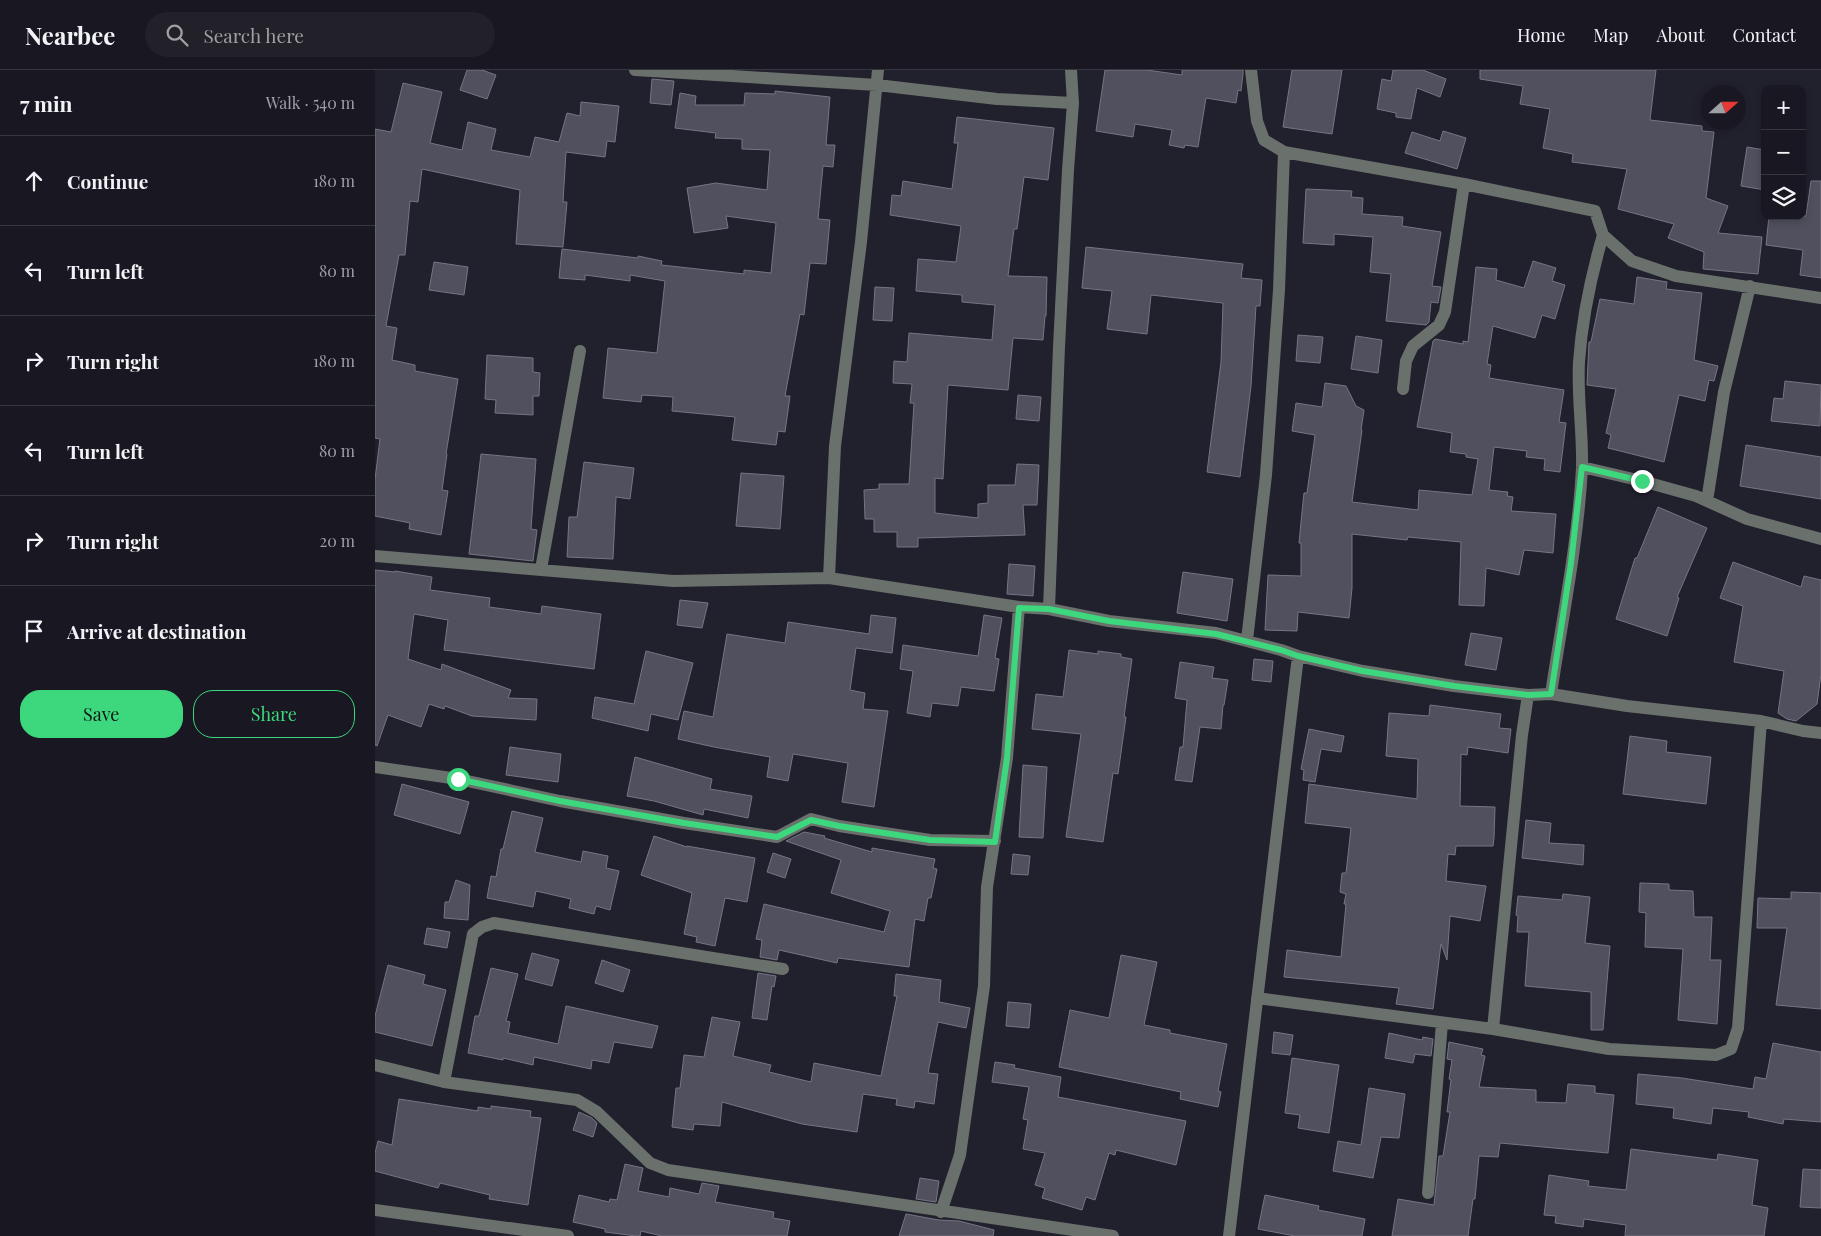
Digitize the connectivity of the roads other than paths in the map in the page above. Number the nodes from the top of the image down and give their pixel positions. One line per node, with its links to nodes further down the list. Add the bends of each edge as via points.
1 (635, 70): 5 (street)
2 (878, 70): 5 (street)
3 (1071, 70): 6 (street)
4 (1251, 70): 7 (street, via 1257,121 1264,140)
5 (877, 85): 6 (street); 19 (street, via 835,446)
6 (1073, 103): 21 (street)
7 (1284, 152): 8 (street); 22 (street, via 1279,290 1266,475)
8 (1464, 184): 9 (street, via 1595,212); 13 (street, via 1445,312 1439,324 1413,346 1405,361)
9 (1603, 235): 10 (street, via 1632,260 1676,276); 14 (street, via 1592,273 1579,363)
10 (1750, 286): 11 (street); 15 (street, via 1724,392)
11 (1821, 298)
12 (580, 351): 18 (street)
13 (1403, 389)
14 (1582, 467): 15 (street); 24 (street)
15 (1707, 501): 16 (street, via 1747,519)
16 (1821, 539)
17 (375, 556): 18 (street)
18 (541, 569): 19 (street, via 673,581)
19 (829, 578): 20 (street)
20 (1019, 608): 21 (street); 29 (street, via 1007,758)
21 (1049, 609): 22 (street, via 1109,621)
22 (1247, 640): 23 (street)
23 (1298, 656): 25 (street, via 1363,671); 31 (street)
24 (1551, 694): 25 (street); 26 (street)
25 (1528, 695): 33 (street)
26 (1761, 721): 27 (street); 33 (street, via 1738,1028 1731,1048 1716,1055 1609,1049)
27 (1821, 733)
28 (375, 767): 29 (street, via 777,837 811,820 930,840)
29 (995, 842): 38 (street, via 987,887 984,986 960,1155)
30 (783, 968): 35 (street, via 494,923 482,927 473,934)
31 (1257, 998): 32 (street); 41 (street)
32 (1442, 1023): 33 (street); 36 (street)
33 (1493, 1029)
34 (375, 1065): 35 (street)
35 (444, 1082): 38 (street, via 577,1100 597,1112 650,1163 668,1170)
36 (1429, 1193)
37 (375, 1210): 39 (street)
38 (941, 1212): 40 (street)
39 (568, 1236)
40 (1113, 1236)
41 (1229, 1236)

